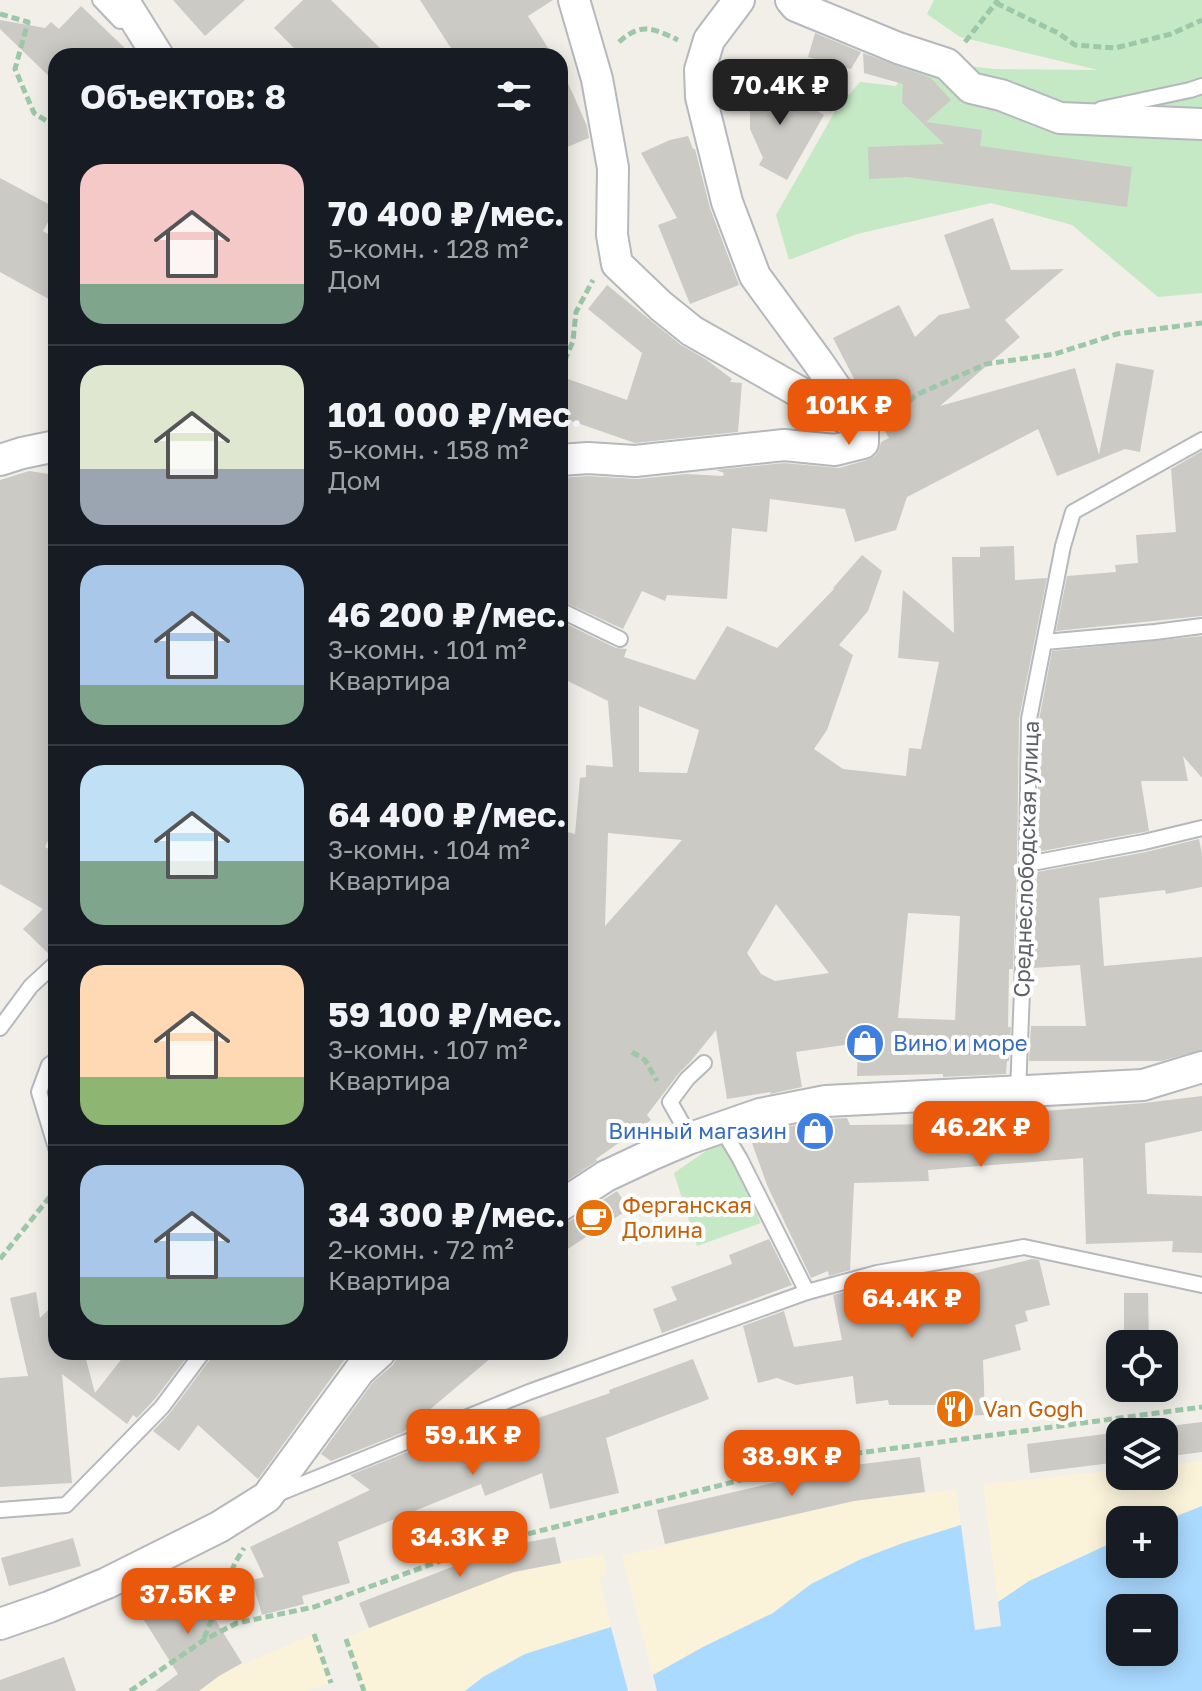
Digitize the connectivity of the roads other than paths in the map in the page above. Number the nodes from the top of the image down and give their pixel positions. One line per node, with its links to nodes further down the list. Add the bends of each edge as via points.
1 (100, 0): 5 (lane)
2 (574, 0): 10 (street, via 613,168 617,264 692,331)
3 (739, 0): 10 (street, via 709,40 700,70 701,97 727,202 755,276)
4 (791, 0): 8 (street, via 947,64 971,88)
5 (122, 11): 6 (street)
6 (152, 48)
7 (1202, 86): 8 (lane)
8 (1060, 118): 9 (street)
9 (1202, 124)
10 (863, 428): 13 (street, via 863,443 835,450 784,445 635,461)
11 (1202, 440): 18 (lane, Среднеслободская улица, via 1073,512)
12 (48, 448): 14 (street)
13 (568, 459)
14 (0, 460)
15 (568, 614): 17 (lane)
16 (1202, 626): 18 (lane)
17 (620, 639)
18 (1045, 642): 20 (lane, Среднеслободская улица, via 1029,719)
19 (1202, 828): 20 (lane)
20 (1027, 864): 26 (lane, Среднеслободская улица)
21 (48, 970): 22 (lane)
22 (0, 1028)
23 (704, 1063): 29 (lane, via 670,1102)
24 (1202, 1067): 26 (street, via 1143,1085)
25 (48, 1068): 27 (lane, via 39,1092)
26 (1018, 1092): 28 (street, via 826,1101)
27 (48, 1122)
28 (717, 1128): 29 (street); 32 (lane, via 740,1159)
29 (688, 1139): 30 (street, via 606,1176)
30 (568, 1201)
31 (1202, 1285): 32 (lane, via 1024,1247 877,1273)
32 (807, 1292): 35 (lane, via 529,1392)
33 (197, 1360): 36 (lane, via 162,1407 66,1505)
34 (371, 1360): 35 (street)
35 (267, 1497): 37 (street, via 107,1583)
36 (0, 1510)
37 (0, 1624)

